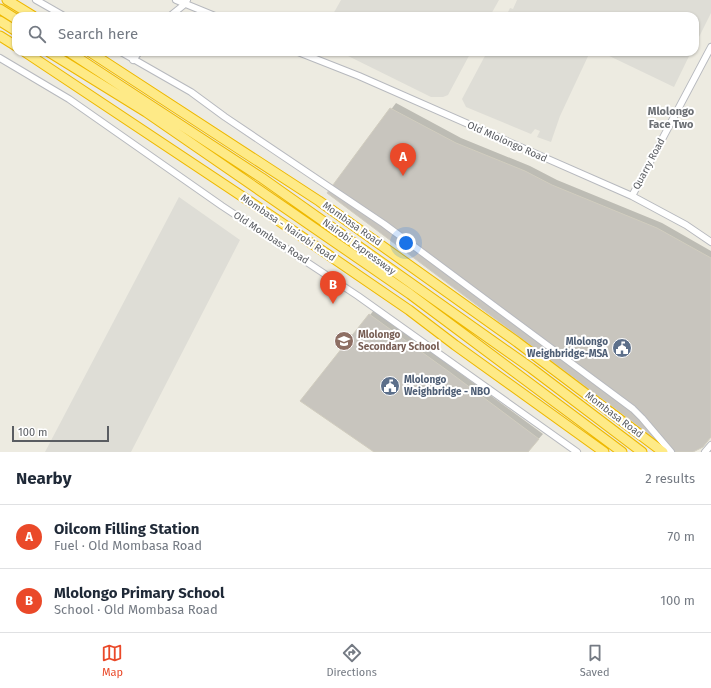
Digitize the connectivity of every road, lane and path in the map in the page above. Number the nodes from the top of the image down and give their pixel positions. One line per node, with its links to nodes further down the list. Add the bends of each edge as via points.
1 (7, 0): 6 (highway)
2 (36, 0): 7 (street)
3 (176, 0): 4 (street)
4 (186, 2): 8 (street); 9 (street)
5 (0, 8): 10 (highway)
6 (26, 12)
7 (57, 12)
8 (175, 12)
9 (207, 12)
10 (12, 16)
11 (0, 21): 12 (highway)
12 (12, 28)
13 (0, 36): 14 (highway)
14 (12, 44)
15 (711, 48): 25 (street, Quarry Road)
16 (31, 56): 29 (highway, Mombasa - Nairobi Road, via 409,310)
17 (55, 56): 30 (highway, Nairobi Expressway, via 146,112 403,290)
18 (75, 56): 31 (highway, Nairobi Expressway, via 262,178 531,368)
19 (96, 56): 32 (highway, Mombasa Road, via 319,201 517,342)
20 (127, 56): 24 (street)
21 (136, 56): 24 (street)
22 (308, 56): 25 (street, Old Mlolongo Road)
23 (0, 58): 28 (street, Old Mombasa Road, via 69,99 222,206 346,288)
24 (133, 60): 33 (street, via 191,92 225,118 384,224 633,409)
25 (632, 196): 26 (street, Old Mlolongo Road, via 686,225)
26 (711, 242)
27 (711, 445): 34 (street)
28 (577, 452)
29 (604, 452)
30 (622, 452)
31 (642, 452)
32 (663, 452)
33 (670, 452)
34 (705, 452)

